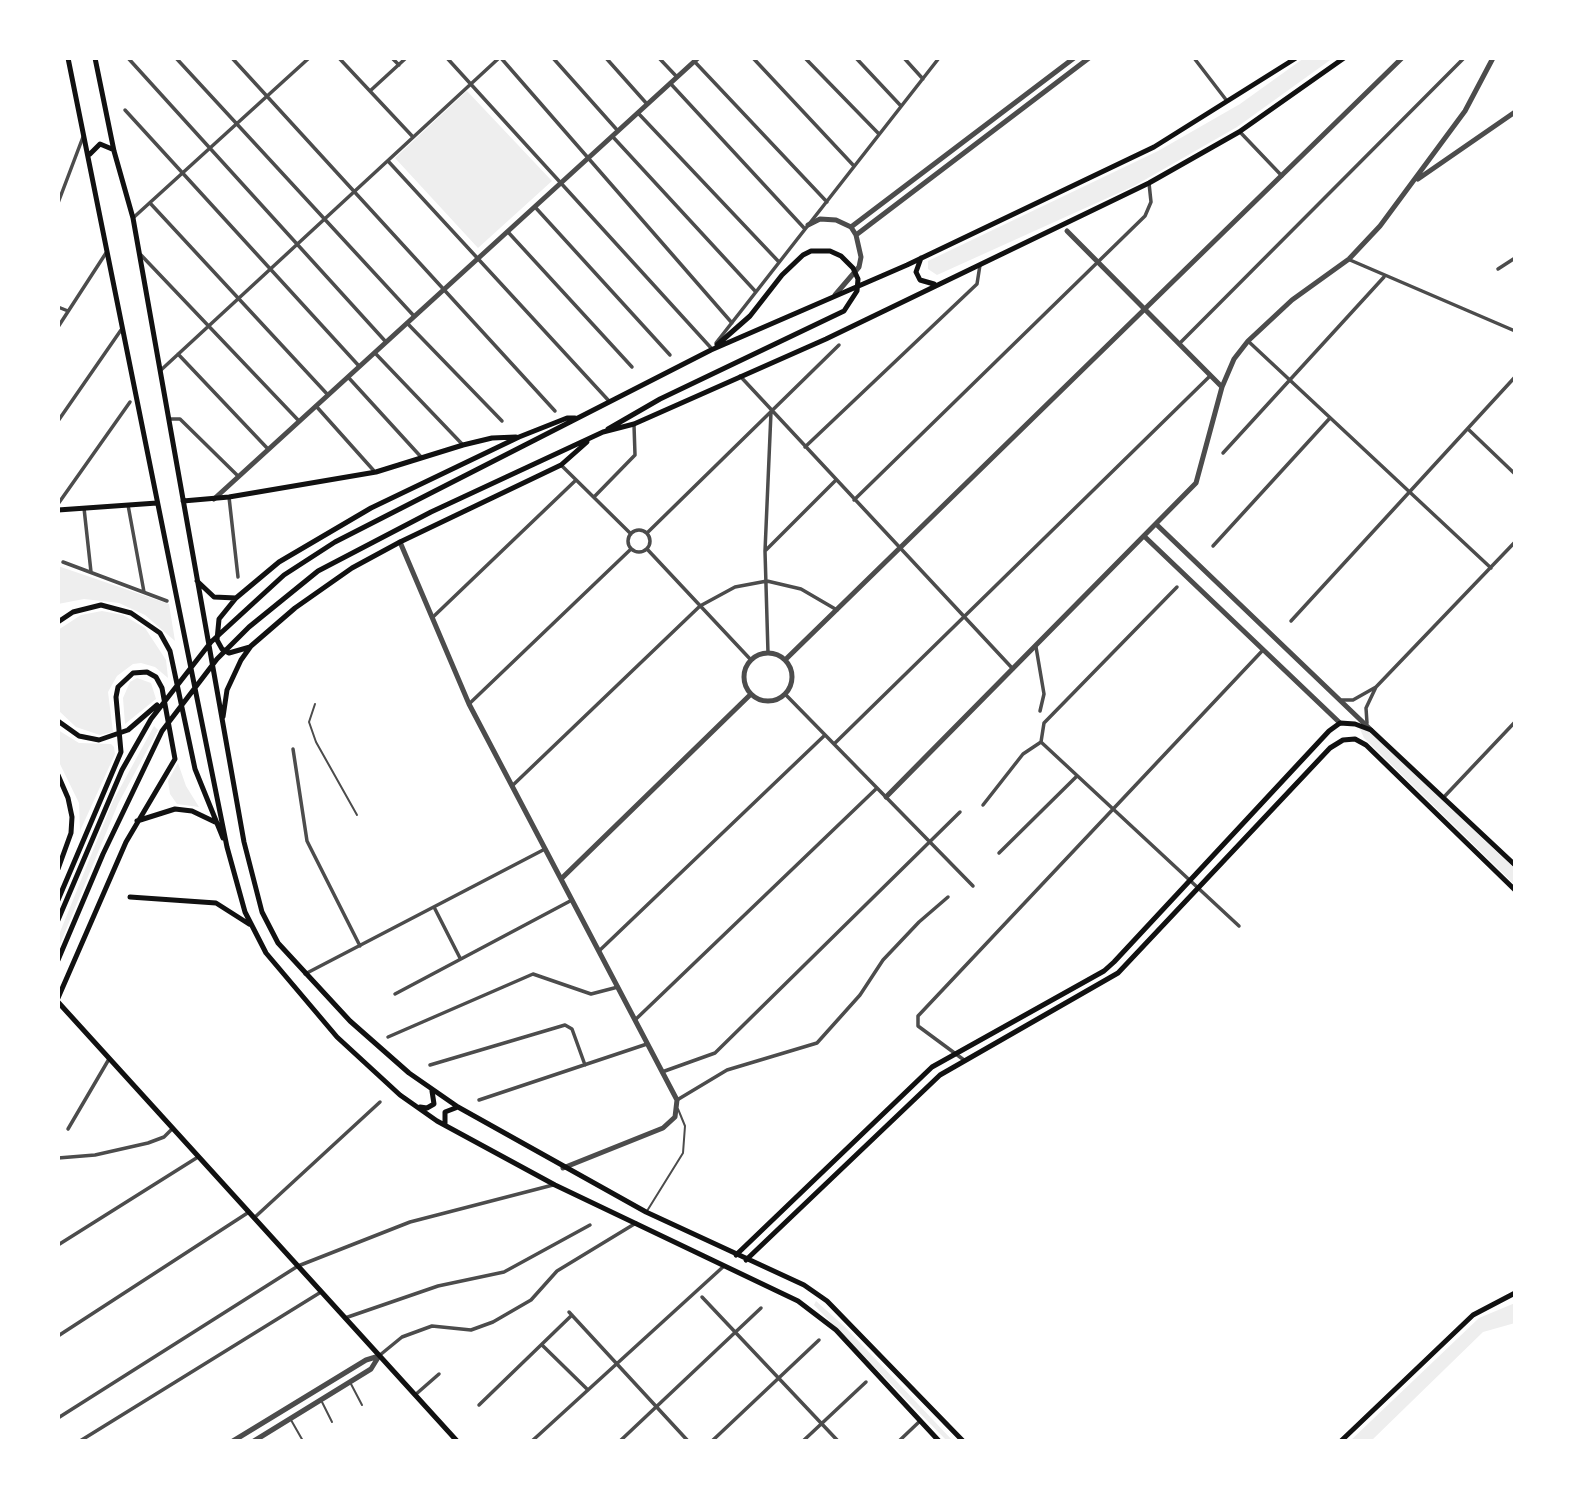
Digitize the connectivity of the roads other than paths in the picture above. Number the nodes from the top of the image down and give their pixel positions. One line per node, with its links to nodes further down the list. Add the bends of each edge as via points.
1 (68, 58): 46 (main road)
2 (94, 58): 52 (main road)
3 (128, 58): 51 (street)
4 (176, 58): 44 (street)
5 (232, 58): 37 (street)
6 (309, 58): 37 (street)
7 (339, 58): 35 (street)
8 (392, 58): 29 (street)
9 (406, 58): 29 (street)
10 (447, 58): 33 (street)
11 (500, 58): 33 (street); 54 (street)
12 (553, 58): 45 (street)
13 (606, 58): 39 (street)
14 (659, 58): 30 (street)
15 (753, 58): 56 (street)
16 (805, 58): 48 (street)
17 (856, 58): 40 (street)
18 (904, 58): 31 (street)
19 (939, 58): 31 (street)
20 (1074, 58): 34 (street)
21 (1089, 58): 36 (street)
22 (1194, 58): 38 (street)
23 (1296, 58): 38 (main road)
24 (1344, 58): 47 (main road)
25 (1402, 58): 58 (street)
26 (1464, 58): 105 (street)
27 (1493, 58): 61 (street, via 1465,111)
28 (696, 60): 30 (street); 63 (street)
29 (398, 65): 35 (street)
30 (677, 77): 32 (street)
31 (923, 79): 40 (street)
32 (670, 83): 39 (street); 69 (street)
33 (471, 84): 50 (street); 59 (street)
34 (1039, 85): 36 (street); 70 (street)
35 (370, 91): 50 (street)
36 (1045, 92): 73 (street)
37 (267, 96): 44 (street); 62 (street)
38 (1228, 102): 78 (main road, via 1100,174)
39 (647, 104): 43 (street)
40 (901, 106): 48 (street)
41 (125, 110): 57 (street)
42 (1515, 112): 61 (street)
43 (638, 113): 45 (street); 81 (street)
44 (237, 124): 51 (street); 68 (street)
45 (618, 131): 49 (street)
46 (85, 132): 53 (main road); 64 (street)
47 (1239, 132): 58 (street); 60 (main road)
48 (879, 134): 56 (street)
49 (612, 136): 54 (street); 89 (street)
50 (413, 137): 55 (street)
51 (210, 148): 57 (street); 74 (street)
52 (114, 151): 53 (main road, via 100,144); 67 (main road)
53 (89, 155): 75 (main road)
54 (589, 157): 59 (street); 97 (street)
55 (388, 161): 62 (street); 77 (street)
56 (854, 166): 63 (street)
57 (182, 173): 65 (street); 84 (street)
58 (1282, 176): 93 (street)
59 (562, 181): 66 (street); 106 (street)
60 (1149, 183): 82 (main road); 83 (street, via 1150,209)
61 (1412, 183): 80 (street)
62 (354, 192): 68 (street); 88 (street)
63 (827, 202): 69 (street)
64 (58, 203)
65 (150, 203): 67 (street); 91 (street)
66 (535, 207): 72 (street); 109 (street)
67 (133, 218): 76 (main road)
68 (325, 219): 74 (street); 95 (street)
69 (807, 227): 70 (street, via 828,219); 81 (street)
70 (851, 227): 73 (street)
71 (1068, 231): 83 (street)
72 (507, 232): 77 (street); 111 (street)
73 (856, 235): 90 (street, via 859,267)
74 (297, 244): 84 (street); 103 (street)
75 (109, 248): 94 (street); 100 (main road)
76 (139, 253): 98 (street); 112 (main road)
77 (479, 258): 88 (street); 121 (street)
78 (920, 258): 87 (main road, via 916,272 920,280); 90 (main road)
79 (1515, 258): 85 (street)
80 (1349, 259): 86 (street); 102 (street, via 1292,300)
81 (779, 262): 89 (street)
82 (980, 262): 87 (main road); 137 (street, via 977,284)
83 (1098, 263): 93 (street); 151 (street)
84 (270, 269): 91 (street); 110 (street)
85 (1498, 269)
86 (1384, 276): 101 (street); 117 (street)
87 (935, 284): 113 (main road)
88 (443, 290): 95 (street); 124 (street)
89 (757, 292): 97 (street)
90 (835, 295): 106 (main road)
91 (239, 298): 98 (street); 119 (street)
92 (58, 307): 94 (street)
93 (1143, 310): 105 (street); 167 (street)
94 (68, 311): 99 (street)
95 (414, 316): 96 (street)
96 (407, 323): 103 (street); 130 (street)
97 (732, 323): 106 (street)
98 (209, 326): 108 (street); 129 (street)
99 (58, 327)
100 (121, 330): 128 (street); 153 (main road)
101 (1515, 331)
102 (1248, 341): 117 (street); 118 (street)
103 (386, 342): 107 (street)
104 (839, 345): 123 (street)
105 (1178, 345): 114 (street)
106 (711, 350): 121 (main road); 133 (main road, via 750,316 803,255 830,251 853,268 857,291 844,311 660,399)
107 (375, 352): 110 (street); 136 (street)
108 (178, 354): 112 (street); 138 (street)
109 (670, 355)
110 (359, 366): 115 (street)
111 (632, 367)
112 (160, 371): 127 (main road)
113 (739, 375): 123 (street); 131 (main road)
114 (1210, 376): 118 (street); 181 (street)
115 (348, 377): 119 (street); 140 (street)
116 (1515, 377): 132 (street)
117 (1289, 380): 126 (street); 139 (street)
118 (1222, 387): 158 (street, via 1196,483)
119 (328, 395): 122 (street)
120 (130, 401): 154 (street)
121 (609, 401): 125 (main road)
122 (316, 406): 129 (street); 142 (street)
123 (771, 410): 137 (street); 159 (street); 168 (street)
124 (555, 411)
125 (578, 418): 134 (main road); 195 (main road, via 335,542 284,575 234,617)
126 (1330, 418): 147 (street); 164 (street)
127 (170, 419): 144 (street, via 180,419); 152 (main road)
128 (58, 421)
129 (299, 421): 138 (street)
130 (502, 421)
131 (634, 424): 133 (main road); 149 (street, via 635,454)
132 (1468, 429): 143 (street); 147 (street)
133 (603, 432): 135 (main road)
134 (519, 437): 136 (main road); 177 (main road, via 319,536)
135 (592, 438): 141 (main road); 243 (main road, via 344,556 296,587 248,627 162,731)
136 (463, 445): 140 (main road)
137 (805, 447): 146 (street)
138 (268, 450): 144 (street)
139 (1223, 453)
140 (422, 459): 142 (main road)
141 (561, 465): 145 (street); 162 (main road)
142 (376, 472): 148 (main road)
143 (1515, 474)
144 (238, 477): 150 (street)
145 (576, 480): 149 (street); 182 (street)
146 (836, 481): 151 (street); 168 (street)
147 (1408, 491): 170 (street); 183 (street)
148 (229, 497): 150 (main road); 172 (street)
149 (594, 497): 160 (street)
150 (214, 499): 152 (main road)
151 (854, 500): 167 (street)
152 (183, 501): 173 (main road)
153 (157, 503): 155 (main road); 222 (main road)
154 (58, 504)
155 (128, 505): 156 (main road); 176 (street)
156 (84, 508): 157 (main road); 171 (street)
157 (58, 510)
158 (1156, 524): 161 (street); 196 (street)
159 (647, 533): 160 (street); 166 (street)
160 (631, 534): 165 (street)
161 (1144, 536): 186 (street); 187 (street)
162 (400, 542): 182 (street); 185 (main road, via 319,590)
163 (1515, 542): 170 (street)
164 (1213, 546)
165 (631, 549): 166 (street); 198 (street)
166 (647, 549): 179 (street)
167 (899, 549): 180 (street); 181 (street)
168 (765, 551): 174 (street)
169 (63, 562): 171 (street)
170 (1491, 568): 192 (street)
171 (91, 573): 176 (street)
172 (237, 577)
173 (196, 580): 177 (main road, via 214,597); 201 (main road)
174 (767, 580): 179 (street, via 735,587); 180 (street, via 801,589); 188 (street)
175 (1177, 587): 206 (street, via 1044,723)
176 (144, 592): 178 (street)
177 (236, 598): 185 (main road, via 216,626 222,649 237,653)
178 (167, 601)
179 (700, 606): 189 (street); 211 (street)
180 (837, 610): 190 (street)
181 (964, 617): 191 (street); 207 (street)
182 (431, 618): 198 (street)
183 (1291, 621)
184 (58, 622): 220 (main road, via 86,607 119,608 152,625 170,651 186,734)
185 (251, 646): 201 (main road, via 231,678)
186 (1036, 647): 191 (street); 199 (street, via 1045,694)
187 (1263, 650): 203 (street); 216 (street)
188 (768, 653): 189 (street); 190 (street)
189 (751, 660): 193 (street, via 744,673)
190 (785, 660): 194 (street, via 792,681)
191 (1013, 669): 213 (street)
192 (1376, 687): 196 (street, via 1353,701); 204 (street, via 1366,708)
193 (751, 694): 194 (street, via 764,701); 227 (street)
194 (785, 694): 205 (street)
195 (167, 696): 200 (main road, via 139,721 107,739 79,736); 237 (main road, via 122,770)
196 (1340, 700): 204 (street)
197 (315, 704): 218 (lane, via 309,722 316,742)
198 (469, 704): 211 (street)
199 (1040, 711)
200 (58, 721)
201 (222, 722): 244 (main road, via 262,912 278,943)
202 (1515, 722): 214 (street)
203 (1340, 723): 204 (main road); 228 (main road)
204 (1369, 728): 214 (main road)
205 (825, 735): 207 (street); 241 (street)
206 (1041, 742): 210 (street); 215 (street, via 1023,754)
207 (834, 744): 212 (street)
208 (293, 749): 240 (street, via 307,841)
209 (58, 775): 226 (main road, via 72,817)
210 (1077, 776): 216 (street); 224 (street)
211 (512, 786): 223 (street)
212 (877, 788): 213 (street); 248 (street)
213 (886, 797): 221 (street)
214 (1443, 798): 225 (main road)
215 (984, 805)
216 (1114, 811): 228 (street); 251 (street, via 918,1016 918,1026)
217 (960, 812): 221 (street)
218 (357, 815)
219 (136, 821): 220 (main road, via 175,809); 234 (main road, via 173,766 173,739 162,688 156,677 143,671 122,679 116,697 121,740 117,763); 247 (main road)
220 (215, 822): 222 (main road)
221 (930, 842): 229 (street); 257 (street, via 715,1053)
222 (228, 847): 238 (main road)
223 (545, 849): 227 (street); 236 (street)
224 (999, 853)
225 (1515, 865)
226 (58, 869)
227 (561, 879): 235 (street)
228 (1189, 881): 230 (street); 251 (main road, via 1104,971)
229 (972, 886)
230 (1197, 888): 231 (main road, via 1331,748 1355,739); 239 (street); 253 (main road, via 1106,982)
231 (1515, 890)
232 (130, 897): 238 (main road, via 216,903)
233 (948, 897): 261 (street, via 883,960 860,995 817,1043 726,1070)
234 (58, 900)
235 (572, 900): 241 (street); 242 (street)
236 (434, 907): 240 (street); 242 (street)
237 (58, 920)
238 (251, 926): 263 (main road, via 282,974 337,1037)
239 (1239, 926)
240 (360, 946): 244 (street)
241 (599, 951): 245 (street)
242 (460, 958): 246 (street)
243 (58, 960)
244 (305, 974): 259 (main road, via 350,1021)
245 (618, 987): 248 (street); 249 (street, via 591,994 533,974)
246 (395, 994)
247 (58, 1000): 252 (main road)
248 (635, 1020): 250 (street)
249 (388, 1037)
250 (648, 1044): 255 (street); 257 (street)
251 (955, 1053): 253 (street); 256 (main road)
252 (109, 1059): 267 (street); 268 (main road)
253 (964, 1060): 258 (main road)
254 (430, 1065): 255 (street, via 565,1025 572,1029)
255 (585, 1065): 260 (street)
256 (932, 1067): 258 (main road, via 937,1067); 279 (main road)
257 (662, 1072): 261 (street)
258 (940, 1075): 280 (main road)
259 (431, 1088): 263 (main road, via 434,1104); 264 (main road)
260 (479, 1100)
261 (677, 1100): 265 (street)
262 (380, 1102): 275 (street)
263 (417, 1107): 266 (main road)
264 (458, 1107): 266 (main road, via 445,1112); 271 (main road)
265 (678, 1108): 271 (street, via 663,1128); 274 (lane, via 685,1126 683,1153)
266 (445, 1125): 272 (main road)
267 (68, 1129)
268 (173, 1129): 269 (main road); 270 (street, via 148,1143)
269 (198, 1157): 273 (main road); 278 (street)
270 (58, 1158)
271 (564, 1168): 274 (main road)
272 (555, 1185): 276 (main road); 281 (street, via 410,1222)
273 (249, 1212): 275 (main road); 289 (street)
274 (646, 1212): 279 (main road)
275 (254, 1218): 281 (main road)
276 (636, 1223): 282 (main road); 292 (street, via 557,1271 531,1300 493,1322 471,1331 432,1326 402,1337)
277 (590, 1225): 287 (street, via 504,1272 438,1286)
278 (58, 1245)
279 (736, 1255): 280 (main road)
280 (746, 1260): 327 (main road, via 804,1285 827,1301)
281 (298, 1266): 283 (main road); 304 (street)
282 (723, 1266): 293 (street); 306 (main road, via 814,1311)
283 (321, 1292): 287 (main road); 311 (street)
284 (1515, 1293): 328 (main road, via 1473,1315)
285 (702, 1297): 288 (street)
286 (761, 1308): 288 (street)
287 (345, 1318): 292 (main road)
288 (735, 1332): 295 (street); 303 (street)
289 (58, 1336)
290 (819, 1340): 295 (street)
291 (542, 1345): 293 (street, via 571,1314); 298 (street); 302 (street)
292 (379, 1356): 297 (street, via 371,1369); 299 (main road); 312 (street)
293 (617, 1364): 298 (street); 303 (street)
294 (439, 1374): 299 (street)
295 (778, 1378): 308 (street); 322 (street)
296 (866, 1382): 308 (street)
297 (350, 1383): 300 (street); 301 (lane)
298 (588, 1390): 317 (street)
299 (415, 1395): 309 (main road)
300 (321, 1401): 305 (street); 307 (lane)
301 (362, 1405)
302 (479, 1405)
303 (656, 1407): 318 (street); 319 (street)
304 (58, 1418)
305 (291, 1419): 310 (street); 314 (lane)
306 (920, 1421): 325 (street); 326 (main road)
307 (332, 1422)
308 (822, 1424): 323 (street); 324 (street)
309 (452, 1436): 315 (street); 316 (main road)
310 (265, 1438): 313 (street)
311 (80, 1441)
312 (233, 1441)
313 (254, 1441)
314 (303, 1441)
315 (445, 1441)
316 (457, 1441)
317 (532, 1441)
318 (620, 1441)
319 (688, 1441)
320 (694, 1441): 321 (street)
321 (704, 1441)
322 (712, 1441)
323 (803, 1441)
324 (838, 1441)
325 (899, 1441)
326 (939, 1441)
327 (963, 1441)
328 (1341, 1441)

